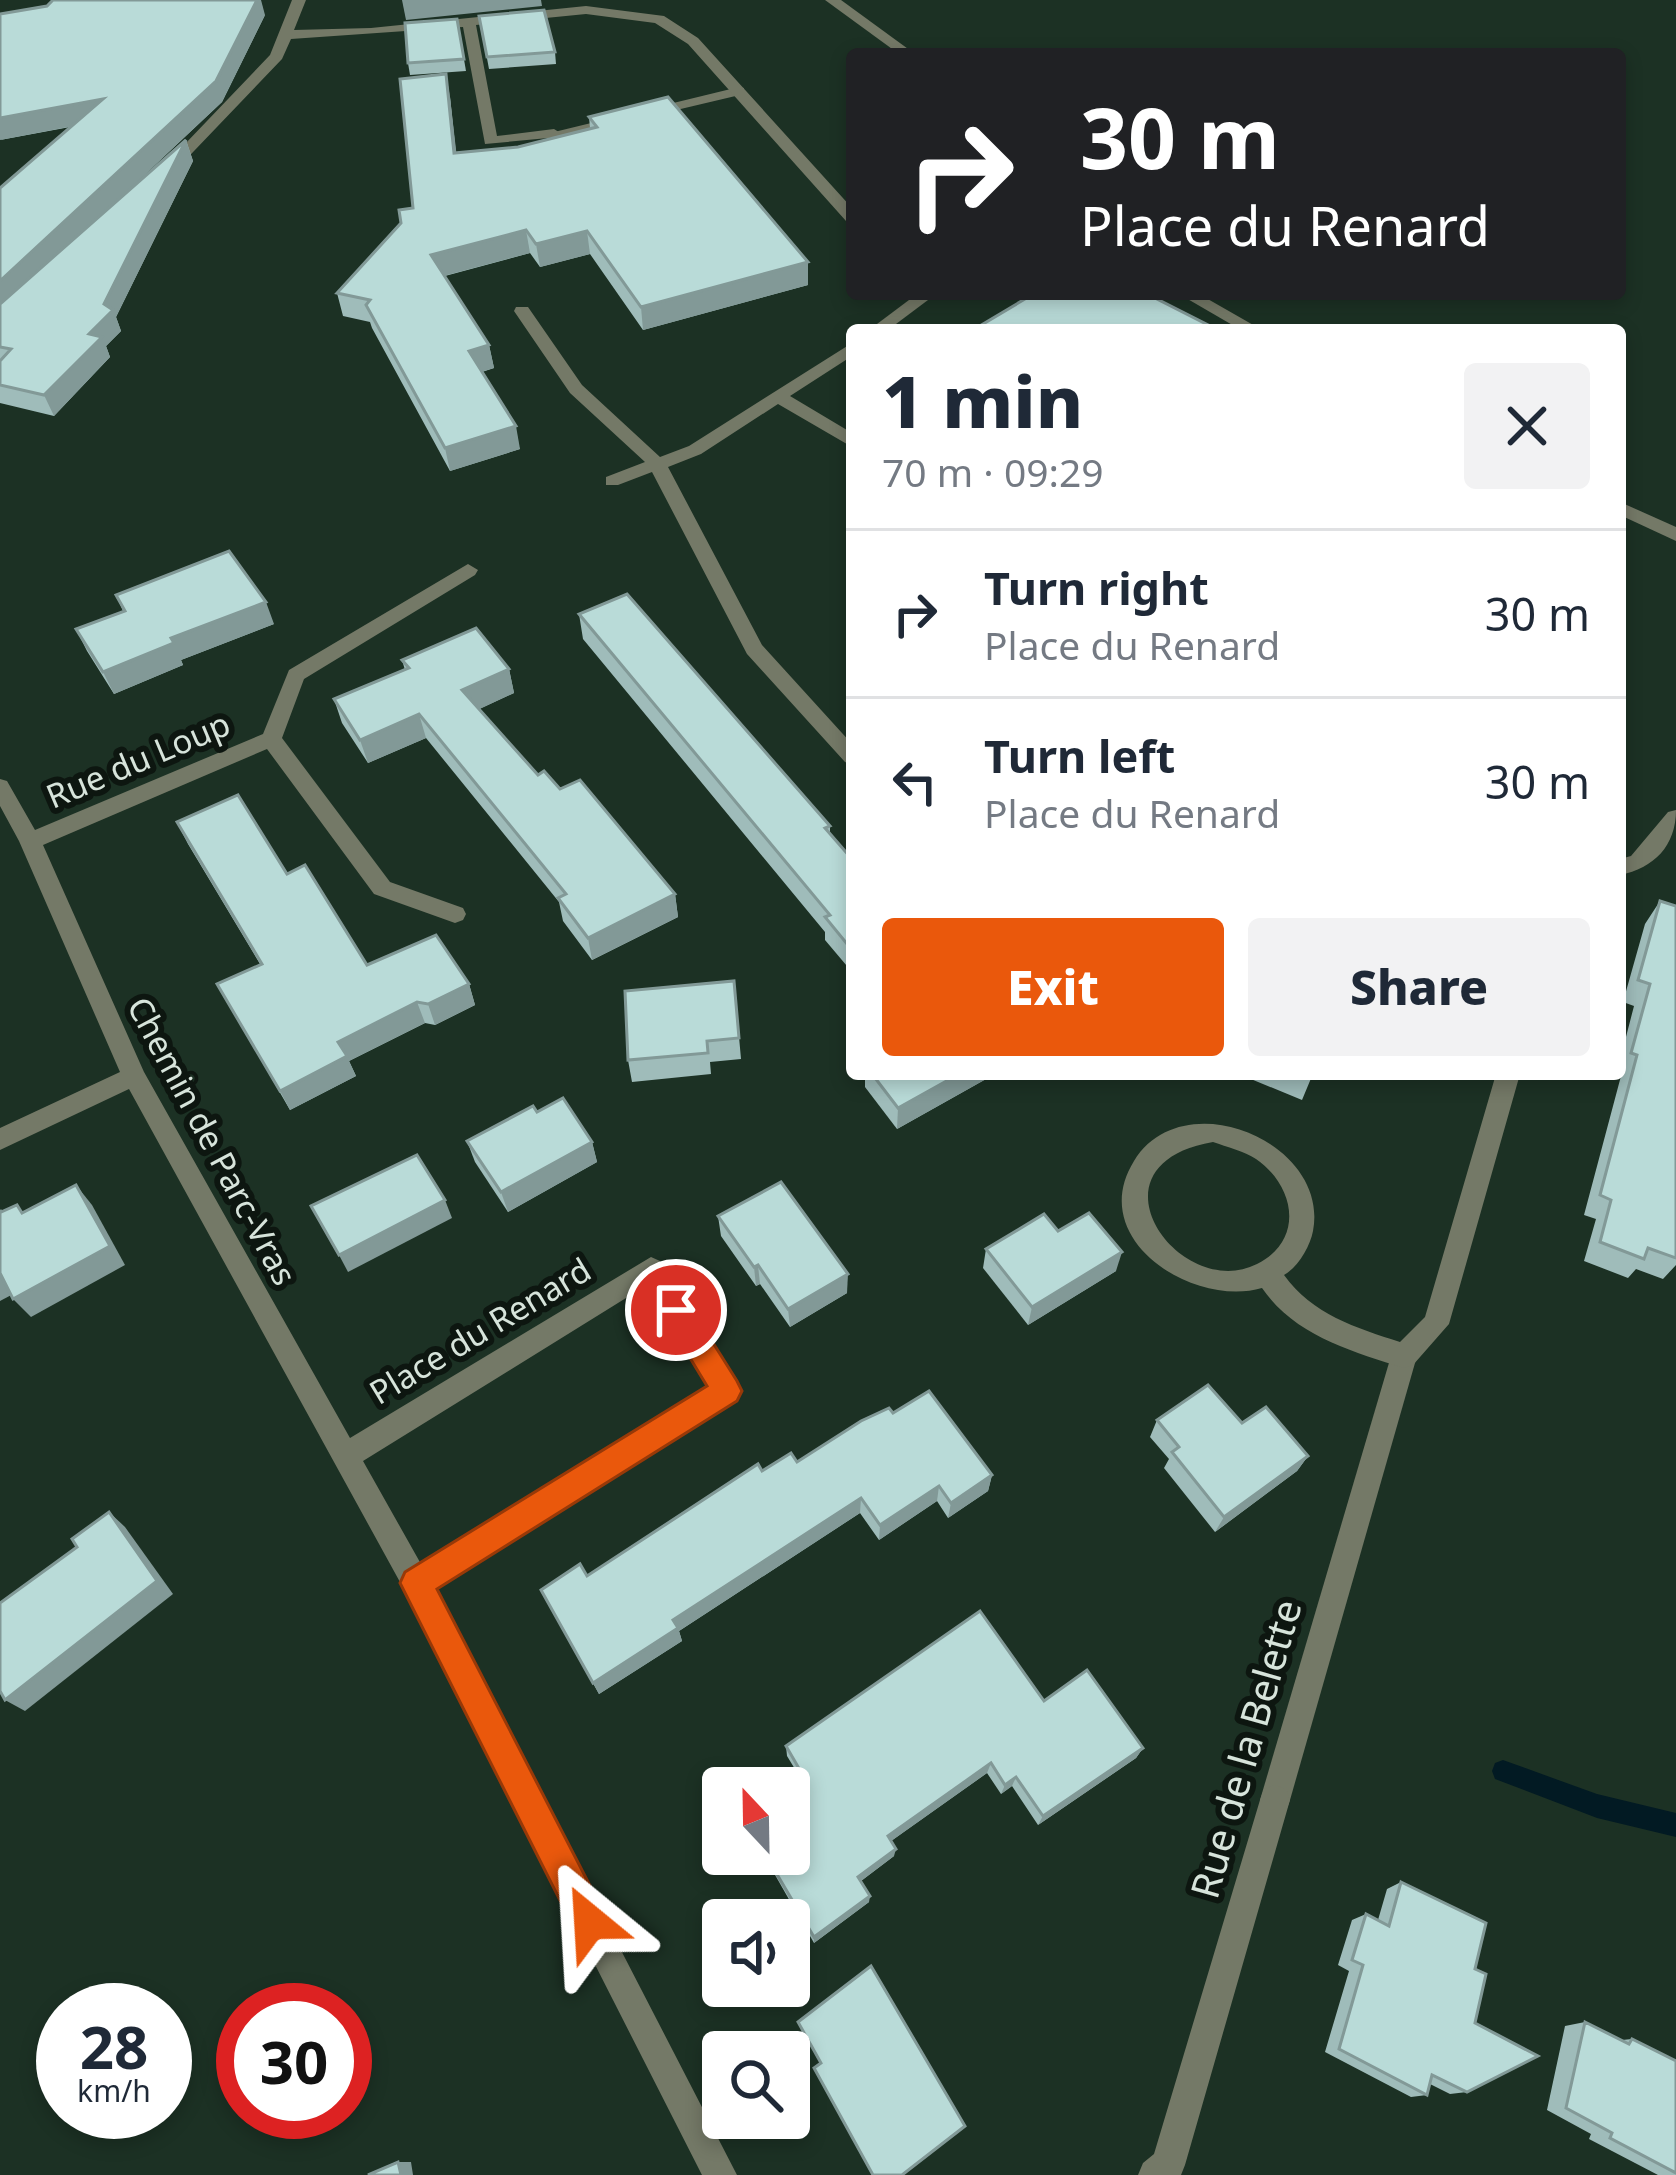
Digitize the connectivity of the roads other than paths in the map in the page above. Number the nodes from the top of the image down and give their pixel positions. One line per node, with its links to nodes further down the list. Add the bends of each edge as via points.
1 (299, 0): 5 (street)
2 (832, 0): 6 (street)
3 (585, 5): 4 (street); 7 (street, via 659,19 693,41)
4 (470, 23): 5 (street); 7 (street, via 490,141)
5 (286, 35): 8 (street, via 262,73)
6 (900, 48)
7 (739, 92): 9 (street)
8 (151, 185)
9 (846, 211)
10 (918, 300): 13 (street)
11 (1198, 300): 14 (street)
12 (522, 311): 18 (street, via 576,388)
13 (885, 324)
14 (1243, 324)
15 (846, 352): 16 (street)
16 (780, 398): 17 (street); 18 (street)
17 (846, 437)
18 (657, 464): 19 (street); 24 (street, via 754,649)
19 (612, 481)
20 (1626, 511): 21 (street)
21 (1676, 535)
22 (468, 570): 23 (street, Rue du Loup, via 296,675)
23 (272, 740): 27 (street, Rue du Loup); 29 (street, Rue du Loup, via 382,888)
24 (846, 750)
25 (0, 787): 27 (street, Chemin de Parc-Vras)
26 (1676, 818): 28 (street, via 1638,863)
27 (30, 841): 30 (street, Chemin de Parc-Vras)
28 (1626, 866)
29 (455, 914)
30 (134, 1076): 32 (street); 35 (street, Chemin de Parc-Vras)
31 (1506, 1080): 34 (street, via 1436,1324)
32 (0, 1140)
33 (1268, 1274): 33 (street, via 1288,1260 1306,1216 1288,1169 1267,1150 1214,1132 1186,1135 1149,1157 1134,1196 1148,1239 1164,1257 1215,1280); 34 (street, via 1285,1304)
34 (1404, 1356): 37 (street, Rue de la Belette)
35 (345, 1456): 36 (street); 36 (street, Place du Renard, via 651,1269 726,1391)
36 (416, 1583): 38 (street)
37 (1170, 2172)
38 (720, 2175)

